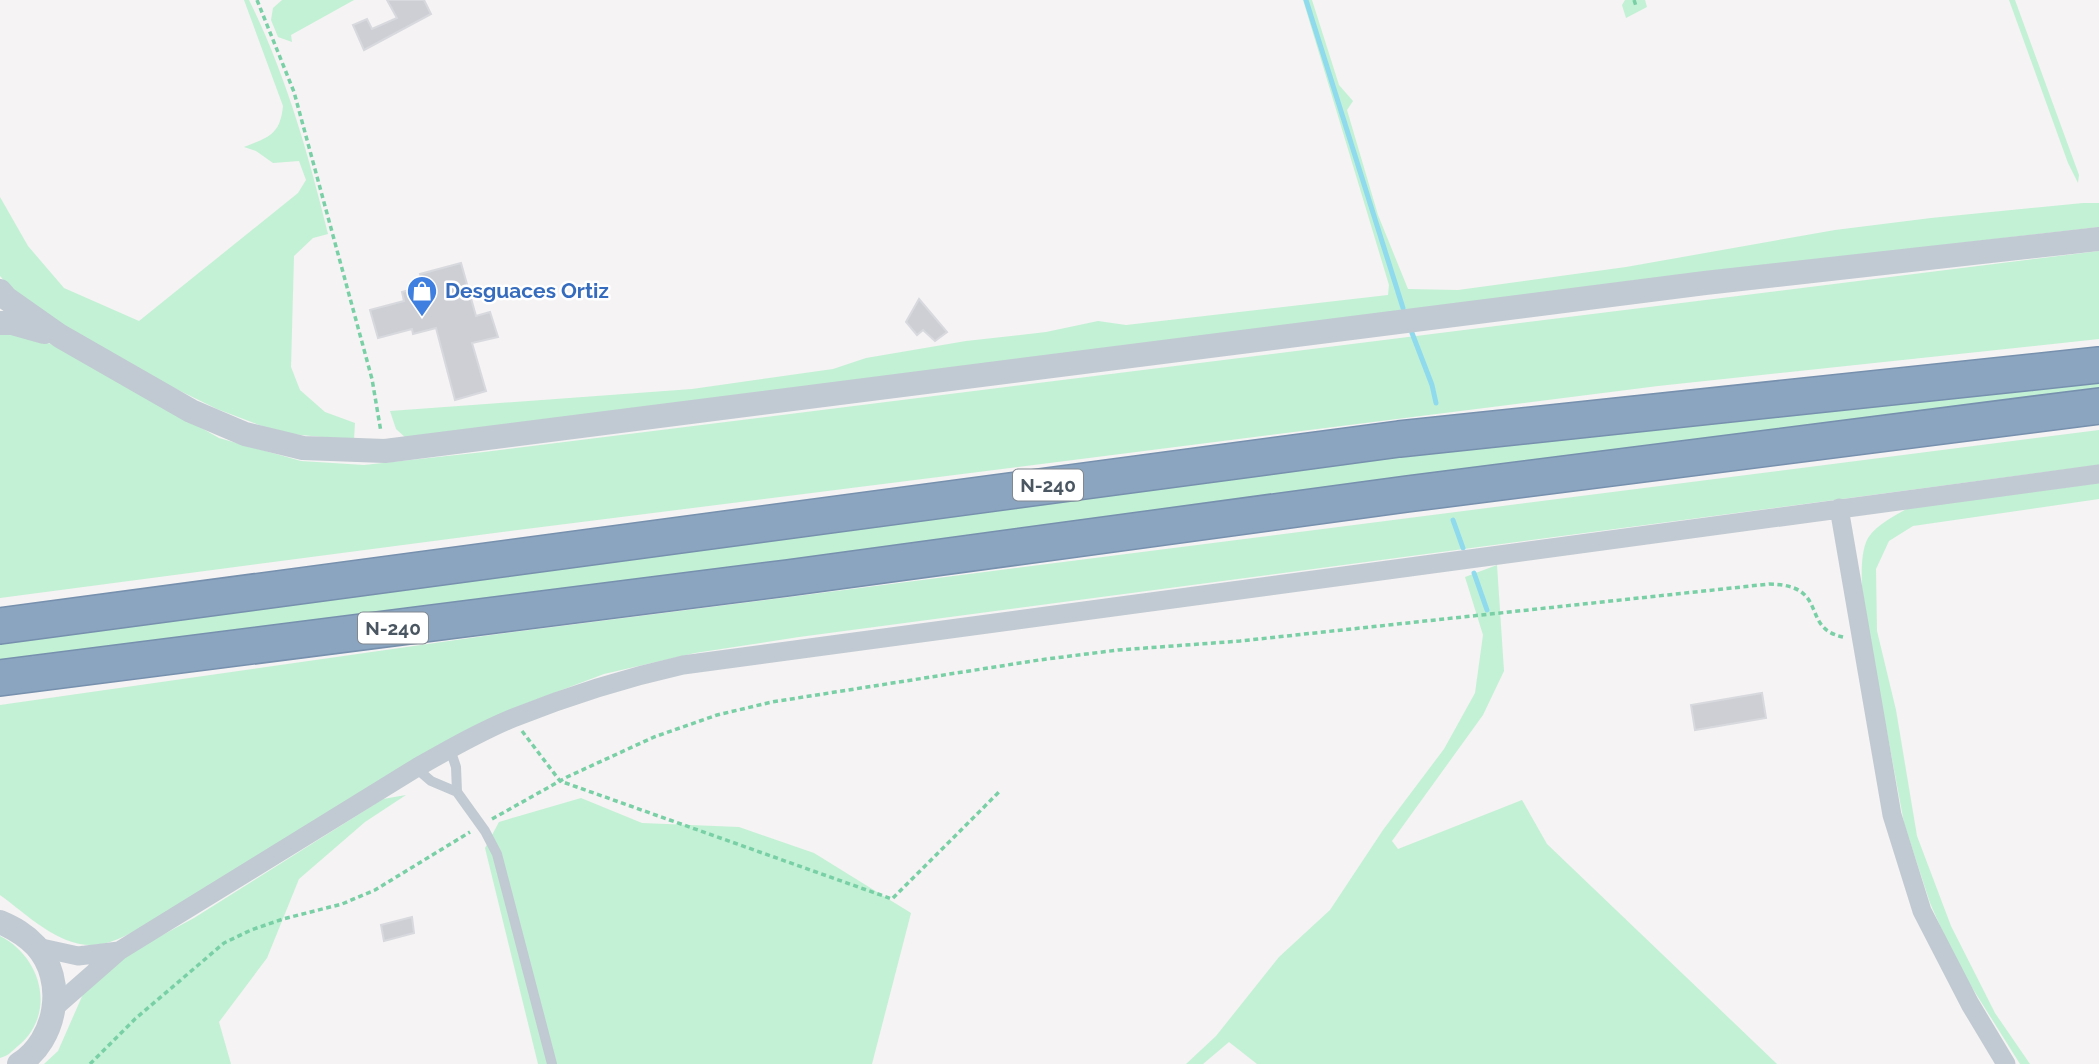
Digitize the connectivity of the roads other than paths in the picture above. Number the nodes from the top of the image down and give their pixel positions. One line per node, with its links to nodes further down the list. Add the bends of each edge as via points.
1 (2099, 239): 4 (street, via 1705,283 384,451 303,448 246,434 191,411)
2 (0, 291): 4 (street)
3 (0, 323): 4 (street)
4 (61, 336)
5 (2099, 365): 9 (highway, N-240, via 1399,439)
6 (2099, 406): 10 (highway, N-240)
7 (2099, 474): 8 (street)
8 (1839, 508): 13 (street, via 683,665 621,679 512,718); 22 (street, via 1892,815 1922,911)
9 (0, 626)
10 (108, 664): 11 (highway, N-240); 12 (highway)
11 (0, 678)
12 (0, 688)
13 (450, 749): 14 (street); 15 (lane)
14 (416, 768): 15 (lane, via 431,781); 18 (street)
15 (457, 792): 21 (lane, via 497,854)
16 (0, 922): 17 (street)
17 (37, 947): 18 (street, via 78,956); 19 (street, via 54,986)
18 (119, 951): 19 (street)
19 (54, 1008): 20 (street, via 38,1047)
20 (19, 1064)
21 (552, 1064)
22 (2006, 1064)

